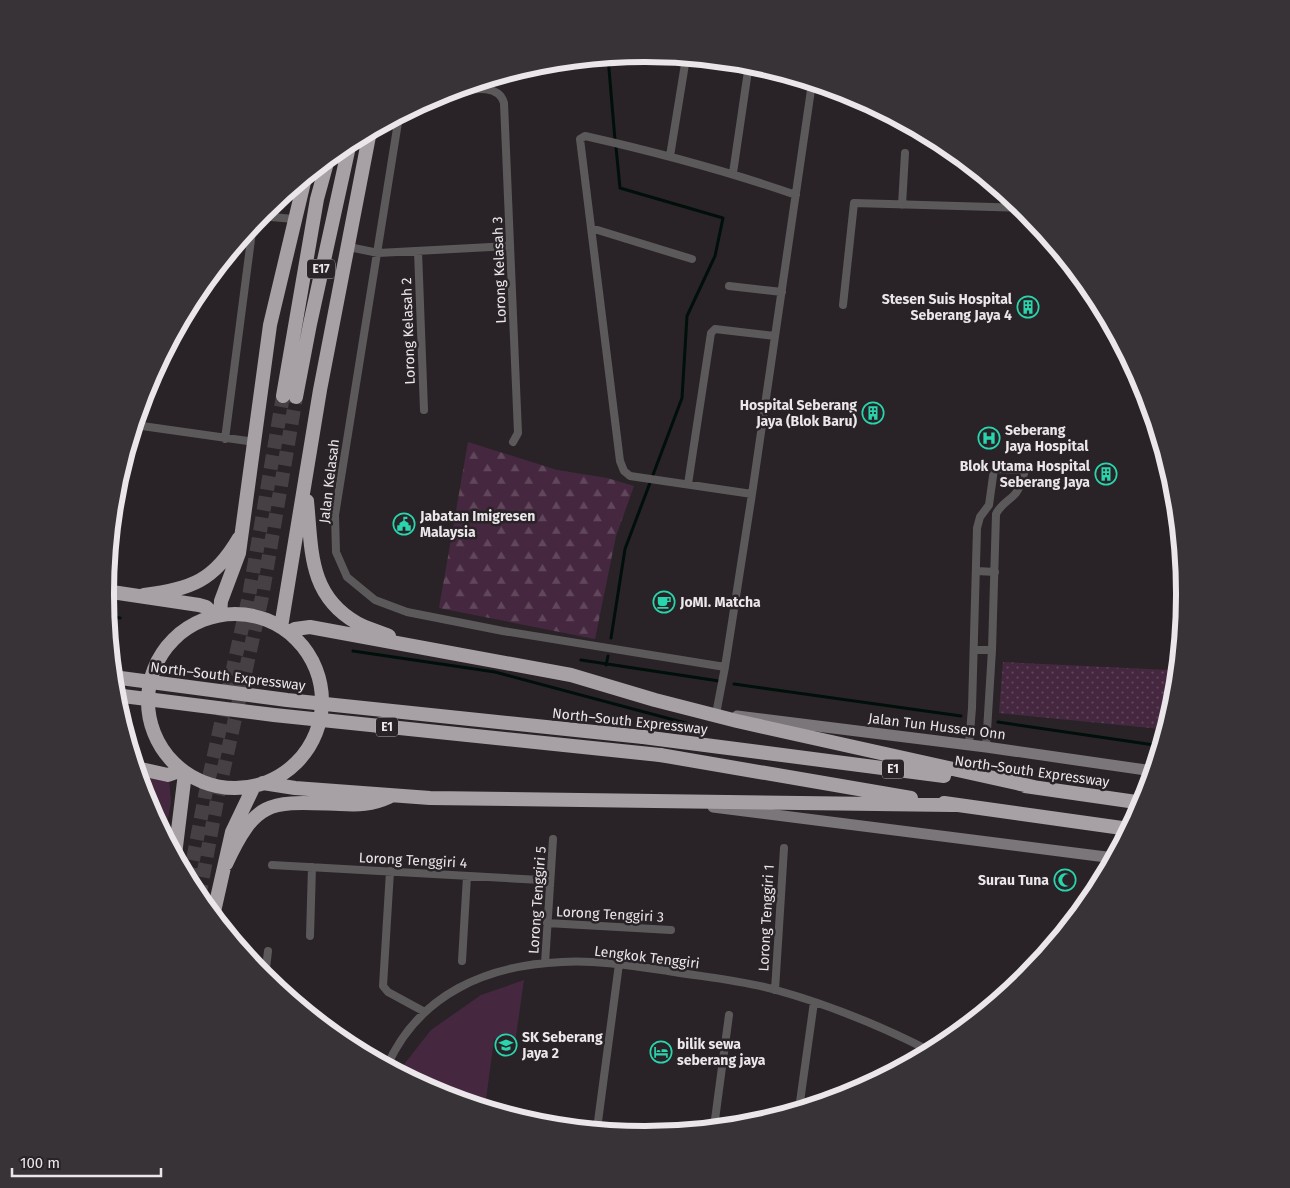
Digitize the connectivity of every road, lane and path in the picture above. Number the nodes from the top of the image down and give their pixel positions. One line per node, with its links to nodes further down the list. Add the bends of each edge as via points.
1 (685, 64): 9 (street)
2 (748, 73): 11 (street)
3 (477, 90): 20 (street, Lorong Kelasah 3, via 493,89 502,96 504,103)
4 (811, 90): 13 (street)
5 (399, 123): 23 (street, Jalan Kelasah)
6 (368, 141): 21 (highway)
7 (904, 153): 14 (street)
8 (347, 154): 10 (highway, E17, via 310,324 290,397 317,199)
9 (670, 156): 11 (street); 18 (street, via 585,136 580,139)
10 (325, 169)
11 (733, 173): 13 (street)
12 (301, 189): 17 (highway)
13 (796, 195): 26 (street)
14 (902, 205): 15 (street); 27 (street, via 854,203)
15 (1010, 208)
16 (270, 217): 17 (street)
17 (294, 219): 32 (highway, via 270,325)
18 (591, 228): 24 (street); 35 (street, via 620,461 630,476)
19 (251, 237): 31 (street)
20 (510, 246): 22 (street); 33 (street, Lorong Kelasah 3, via 518,432)
21 (349, 247): 23 (street); 34 (highway)
22 (418, 251): 23 (street); 29 (street, Lorong Kelasah 2)
23 (378, 253): 47 (street, Jalan Kelasah, via 335,515 336,552 347,577 375,600 407,612)
24 (692, 260)
25 (729, 286): 26 (street)
26 (782, 292): 28 (street)
27 (843, 305)
28 (775, 336): 35 (street, via 715,329 711,333); 36 (street)
29 (424, 410)
30 (141, 426): 31 (street)
31 (225, 439): 32 (street)
32 (256, 442): 37 (highway)
33 (513, 442)
34 (304, 484): 43 (highway); 44 (highway, via 314,569 328,597 350,618)
35 (688, 484): 36 (street)
36 (752, 494): 47 (street)
37 (243, 531): 41 (highway, via 226,556 200,581 183,589); 42 (highway, via 234,570)
38 (977, 571): 39 (street); 39 (street, via 977,528 989,505 994,469 1025,470 1016,493 996,514); 45 (street)
39 (995, 572): 46 (street)
40 (114, 592): 41 (highway)
41 (144, 595): 42 (highway, via 199,605)
42 (217, 615): 43 (highway, via 252,615); 55 (highway, via 191,625 172,640 158,660 149,683 148,707 153,731 165,753)
43 (285, 630): 44 (highway, via 310,627); 56 (highway, via 303,647 316,670 321,695 320,715 310,744 298,761 282,774)
44 (405, 645): 50 (highway, via 571,675)
45 (974, 650): 46 (street); 51 (street)
46 (992, 650): 52 (street)
47 (725, 667): 50 (street)
48 (121, 678): 57 (highway, North–South Expressway / E1, bridge, via 287,700 643,737)
49 (124, 696): 61 (highway, E1, bridge, via 274,716 660,755)
50 (716, 714): 51 (main road, Jalan Tun Hussen Onn); 57 (highway)
51 (969, 745): 52 (main road, Jalan Tun Hussen Onn)
52 (986, 747): 54 (main road, Jalan Tun Hussen Onn)
53 (144, 770): 55 (highway, via 168,775)
54 (1146, 770)
55 (184, 772): 56 (highway, via 213,786); 64 (highway)
56 (259, 785): 58 (highway); 67 (highway, via 235,824)
57 (1034, 787): 60 (highway, North–South Expressway / E1)
58 (392, 795): 59 (highway); 67 (highway, via 366,804 285,803 269,808 243,829)
59 (673, 802): 61 (highway); 66 (main road)
60 (1134, 802)
61 (952, 805): 62 (highway, E1)
62 (1122, 828)
63 (554, 838): 72 (street, Lorong Tenggiri 5)
64 (176, 844)
65 (784, 848): 82 (street, Lorong Tenggiri 1)
66 (1107, 857)
67 (226, 864): 73 (highway)
68 (272, 865): 69 (street, Lorong Tenggiri 4)
69 (312, 867): 70 (street, Lorong Tenggiri 4); 76 (street)
70 (390, 871): 71 (street, Lorong Tenggiri 4); 84 (street, via 383,986)
71 (467, 876): 72 (street, Lorong Tenggiri 4, via 541,880); 78 (street)
72 (550, 886): 74 (street, Lorong Tenggiri 5)
73 (216, 908)
74 (547, 923): 75 (street, Lorong Tenggiri 3); 79 (street, Lorong Tenggiri 5)
75 (671, 930)
76 (310, 936)
77 (268, 951): 81 (street)
78 (462, 961)
79 (545, 963): 80 (street, Lengkok Tenggiri); 84 (street, Lengkok Tenggiri, via 495,973 471,982)
80 (618, 964): 82 (street, Lengkok Tenggiri); 90 (street)
81 (266, 967)
82 (775, 990): 83 (street, Lengkok Tenggiri)
83 (814, 1002): 86 (street, Lengkok Tenggiri, via 877,1024); 88 (street)
84 (423, 1011): 87 (street, Lengkok Tenggiri)
85 (730, 1015): 89 (street)
86 (922, 1047)
87 (390, 1060)
88 (800, 1102)
89 (715, 1121)
90 (597, 1123)

